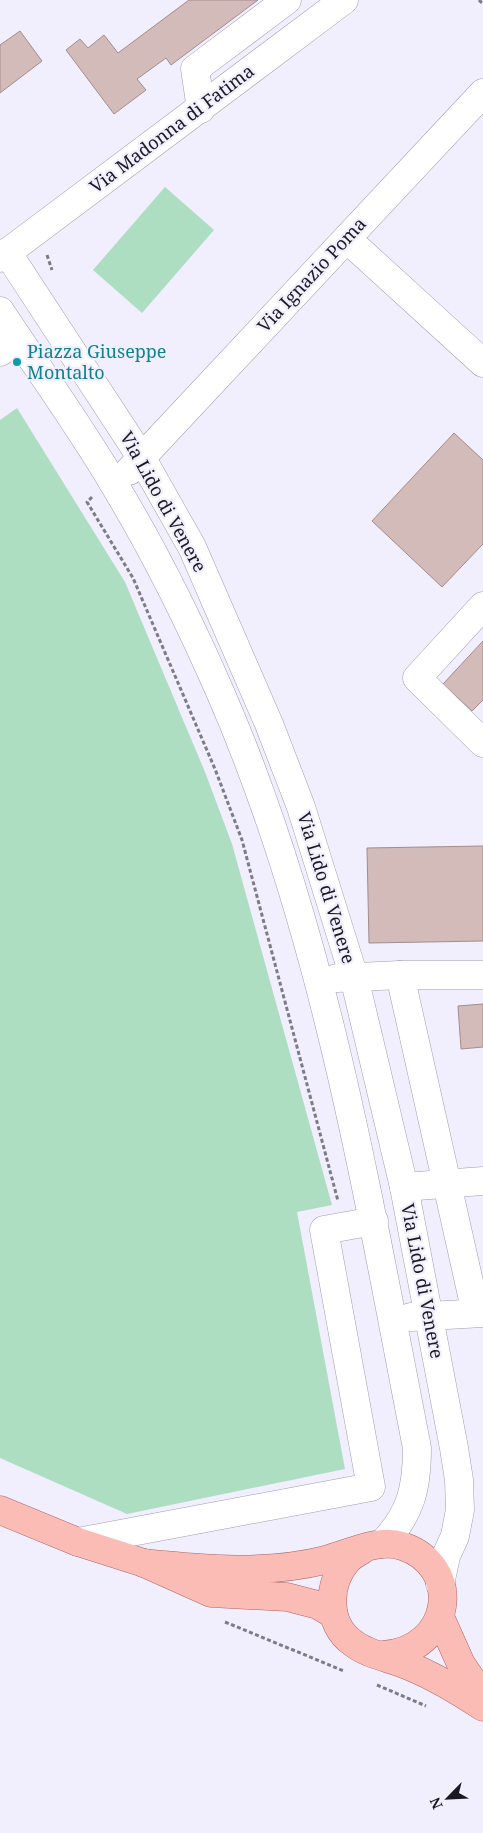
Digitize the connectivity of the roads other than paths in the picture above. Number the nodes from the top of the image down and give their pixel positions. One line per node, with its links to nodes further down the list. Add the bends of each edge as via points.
1 (287, 0): 4 (street, via 195,69)
2 (344, 0): 4 (street, Via Madonna di Fatima)
3 (483, 93): 5 (street, Via Ignazio Poma)
4 (201, 109): 6 (street, Via Madonna di Fatima)
5 (347, 239): 9 (street); 10 (street, Via Ignazio Poma)
6 (4, 255): 10 (street, Via Lido di Venere)
7 (0, 311): 8 (street, Via Lido di Venere)
8 (10, 346): 11 (street, Via Lido di Venere)
9 (483, 363)
10 (141, 458): 11 (street, Via Ignazio Poma); 16 (street, Via Lido di Venere, via 192,547 269,724 301,807)
11 (115, 486): 17 (street, Via Lido di Venere, via 159,564 220,693 258,785 286,866)
12 (483, 606): 13 (street, via 417,678)
13 (483, 743)
14 (400, 975): 15 (street); 16 (street); 19 (street)
15 (483, 975)
16 (354, 978): 17 (street); 20 (street, Via Lido di Venere)
17 (318, 979): 21 (street, Via Lido di Venere)
18 (483, 1181): 19 (street)
19 (446, 1184): 20 (street); 22 (street)
20 (404, 1187): 23 (street, Via Lido di Venere)
21 (374, 1221): 24 (street, Via Lido di Venere); 26 (street, via 324,1230 372,1487)
22 (479, 1313): 23 (street)
23 (429, 1316): 24 (street); 29 (street, Via Lido di Venere, via 459,1480 460,1510)
24 (392, 1319): 27 (street, Via Lido di Venere, via 417,1448 417,1474 410,1504 398,1527)
25 (0, 1510): 26 (main road)
26 (78, 1542): 28 (main road)
27 (373, 1546): 28 (main road, via 324,1560 270,1570 211,1570); 29 (main road, via 401,1546 418,1553 432,1567); 30 (main road, via 348,1560 337,1576 332,1594)
28 (144, 1563): 30 (main road, via 211,1593 287,1598 318,1606)
29 (440, 1584): 31 (main road, via 443,1600)
30 (333, 1614): 32 (main road, via 340,1630 352,1642)
31 (440, 1617): 32 (main road, via 434,1630 412,1649); 33 (main road, via 461,1664)
32 (383, 1655): 34 (main road, via 454,1688)
33 (483, 1696)
34 (483, 1707)

